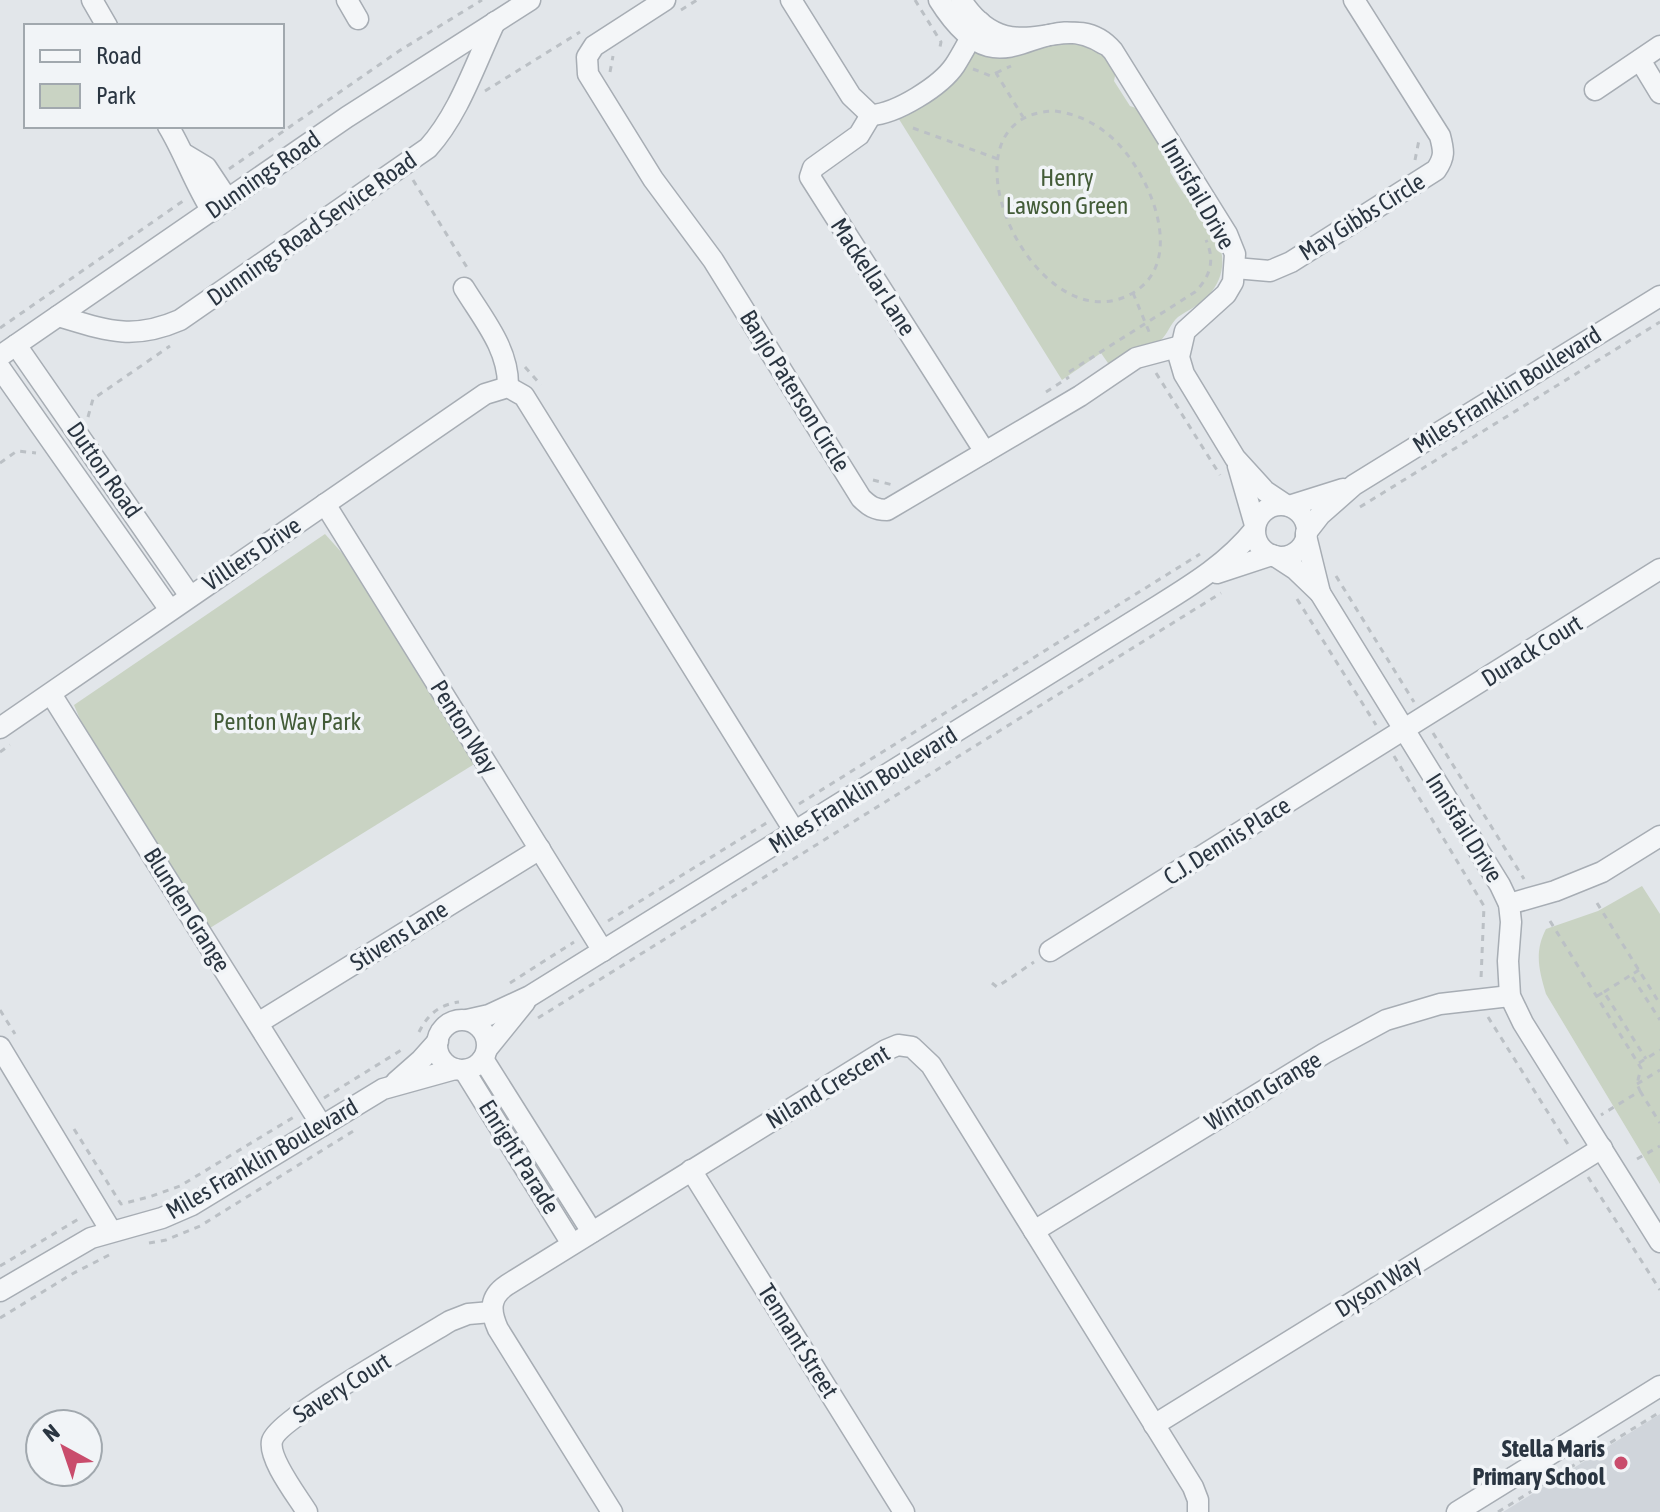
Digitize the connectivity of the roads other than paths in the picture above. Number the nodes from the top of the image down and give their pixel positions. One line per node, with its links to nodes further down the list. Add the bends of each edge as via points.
1 (92, 0): 12 (street)
2 (347, 0): 10 (street)
3 (530, 0): 11 (street, Dunnings Road)
4 (665, 0): 29 (street, Banjo Paterson Circle, via 588,53 591,80 653,179 713,260 861,498 877,510 887,510)
5 (791, 0): 18 (street, via 851,96)
6 (939, 0): 13 (street, via 956,25)
7 (961, 0): 13 (street)
8 (1354, 0): 21 (street, May Gibbs Circle, via 1440,136 1442,162 1291,262 1270,271)
9 (1043, 16): 13 (street, via 1024,26)
10 (358, 19)
11 (496, 21): 20 (street, Dunnings Road); 24 (street, Dunnings Road Service Road, via 452,113 428,148 180,320 157,330 113,331)
12 (106, 24)
13 (975, 30): 18 (street, via 943,78 900,107); 21 (street, Innisfail Drive, via 986,44 1003,46 1074,19 1100,26 1227,234)
14 (1660, 46): 15 (street)
15 (1640, 60): 16 (street); 17 (street)
16 (1595, 90)
17 (1660, 93)
18 (871, 115): 29 (street, Mackellar Lane, via 859,135 813,168 810,177)
19 (169, 128): 20 (street, via 190,173 206,184)
20 (220, 205): 24 (street, Dunnings Road)
21 (1235, 268): 25 (street, Innisfail Drive, via 1226,294 1185,331)
22 (464, 288): 28 (street, via 504,355)
23 (1660, 296): 31 (street, Miles Franklin Boulevard)
24 (58, 316): 26 (street, Dunnings Road)
25 (1181, 346): 29 (street, Banjo Paterson Circle, via 1136,358); 30 (street, via 1184,374)
26 (8, 350): 40 (street, Dutton Road)
27 (0, 368): 41 (street, Dutton Road)
28 (508, 387): 32 (street, Villiers Drive, via 485,394); 45 (street, via 524,396)
29 (985, 452)
30 (1235, 458): 33 (street, via 1265,491); 34 (street)
31 (1354, 485): 33 (street, Miles Franklin Boulevard); 35 (street, Miles Franklin Boulevard)
32 (325, 504): 40 (street, Villiers Drive); 47 (street, Penton Way)
33 (1288, 506): 34 (street, via 1266,509); 35 (street, via 1302,517)
34 (1255, 527): 36 (street, via 1258,545); 38 (street, Miles Franklin Boulevard)
35 (1306, 534): 36 (street, via 1294,553); 39 (street, Innisfail Drive)
36 (1273, 556): 38 (street, Miles Franklin Boulevard); 39 (street, Innisfail Drive)
37 (1660, 569): 44 (street, Durack Court)
38 (1195, 583): 45 (street, Miles Franklin Boulevard)
39 (1320, 593): 44 (street, Innisfail Drive)
40 (190, 596): 41 (street, Villiers Drive)
41 (170, 610): 42 (street, Villiers Drive)
42 (51, 694): 43 (street, Villiers Drive); 54 (street, Blunden Grange)
43 (0, 728)
44 (1395, 737): 48 (street, Innisfail Drive); 50 (street, C.J. Dennis Place)
45 (795, 832): 49 (street, Miles Franklin Boulevard)
46 (1660, 836): 48 (street, via 1602,872)
47 (540, 849): 49 (street, Penton Way); 54 (street, Stivens Lane)
48 (1509, 904): 52 (street, Innisfail Drive)
49 (603, 951): 51 (street, Miles Franklin Boulevard)
50 (1050, 951)
51 (530, 996): 53 (street, Miles Franklin Boulevard, via 489,1015); 57 (street, Miles Franklin Boulevard)
52 (1510, 996): 61 (street, Innisfail Drive); 64 (street, Winton Grange, via 1440,1004 1386,1020)
53 (466, 1011): 56 (street, via 445,1027); 57 (street, via 487,1041)
54 (258, 1023): 60 (street, Blunden Grange)
55 (8, 1041): 63 (street)
56 (438, 1041): 58 (street, via 439,1055); 59 (street, Miles Franklin Boulevard, via 416,1052)
57 (485, 1054): 58 (street, via 472,1068); 65 (street, Enright Parade)
58 (460, 1069): 59 (street, Miles Franklin Boulevard); 67 (street, Enright Parade)
59 (393, 1085): 60 (street, Miles Franklin Boulevard)
60 (322, 1126): 63 (street, Miles Franklin Boulevard, via 184,1208)
61 (1602, 1148): 66 (street, Innisfail Drive); 71 (street, Dyson Way)
62 (691, 1170): 64 (street, Niland Crescent, via 886,1050 907,1045 931,1065); 65 (street, Niland Crescent); 74 (street, Tennant Street)
63 (111, 1231): 68 (street, Miles Franklin Boulevard)
64 (1034, 1231): 71 (street, Niland Crescent)
65 (592, 1232): 67 (street, Niland Crescent)
66 (1660, 1242)
67 (572, 1244): 69 (street, Niland Crescent, via 498,1291)
68 (0, 1291)
69 (491, 1312): 72 (street, Savery Court, via 450,1321 277,1432 271,1443 274,1456); 73 (street)
70 (1660, 1386): 76 (street)
71 (1154, 1425): 75 (street, Niland Crescent, via 1193,1487)
72 (307, 1512)
73 (612, 1512)
74 (904, 1512)
75 (1198, 1512)
76 (1457, 1512)

